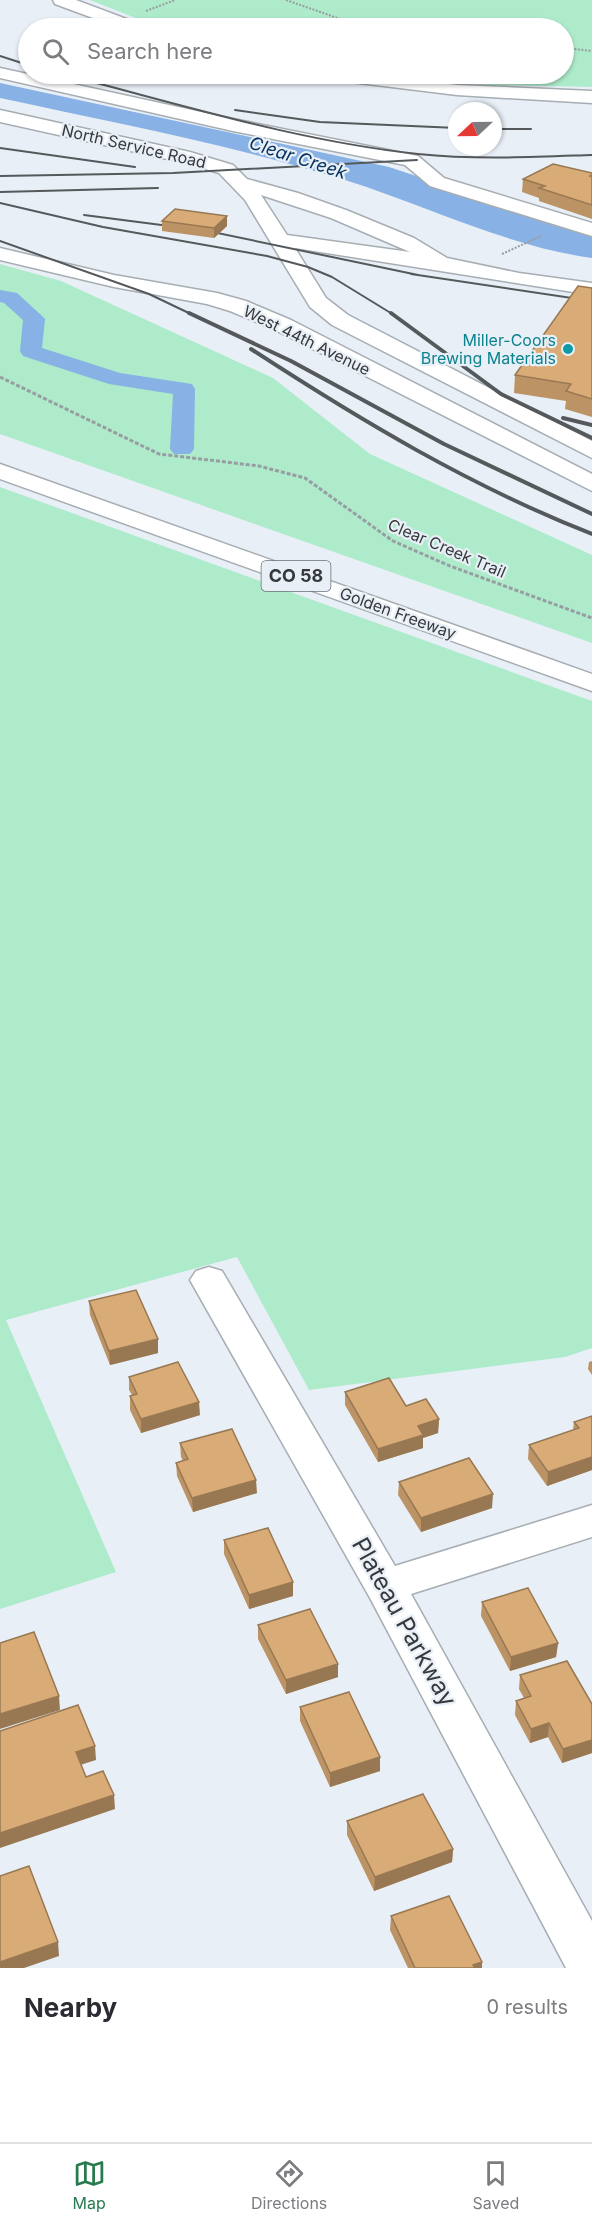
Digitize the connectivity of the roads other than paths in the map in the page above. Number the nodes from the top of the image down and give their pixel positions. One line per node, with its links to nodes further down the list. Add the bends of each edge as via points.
1 (60, 0): 2 (main road)
2 (108, 18)
3 (0, 73): 4 (main road)
4 (18, 77)
5 (49, 84): 10 (main road, via 411,160 437,182)
6 (406, 84): 7 (main road)
7 (592, 98)
8 (0, 116): 9 (main road, North Service Road, via 207,162 226,169)
9 (241, 184): 11 (main road, North Service Road); 13 (main road, via 328,209 422,249)
10 (592, 230)
11 (280, 240): 13 (main road); 16 (main road, North Service Road, via 318,302 340,320)
12 (0, 254): 18 (main road, West 44th Avenue, via 238,306 283,325)
13 (440, 263): 14 (main road)
14 (592, 289)
15 (0, 451): 19 (main road, Golden Freeway / CO 58)
16 (592, 451)
17 (0, 471): 20 (main road, Golden Freeway / CO 58)
18 (592, 484)
19 (592, 660)
20 (592, 683)
21 (209, 1280): 23 (main road, Plateau Parkway)
22 (592, 1521): 23 (main road)
23 (385, 1586): 24 (main road, Plateau Parkway)
24 (592, 1968)

